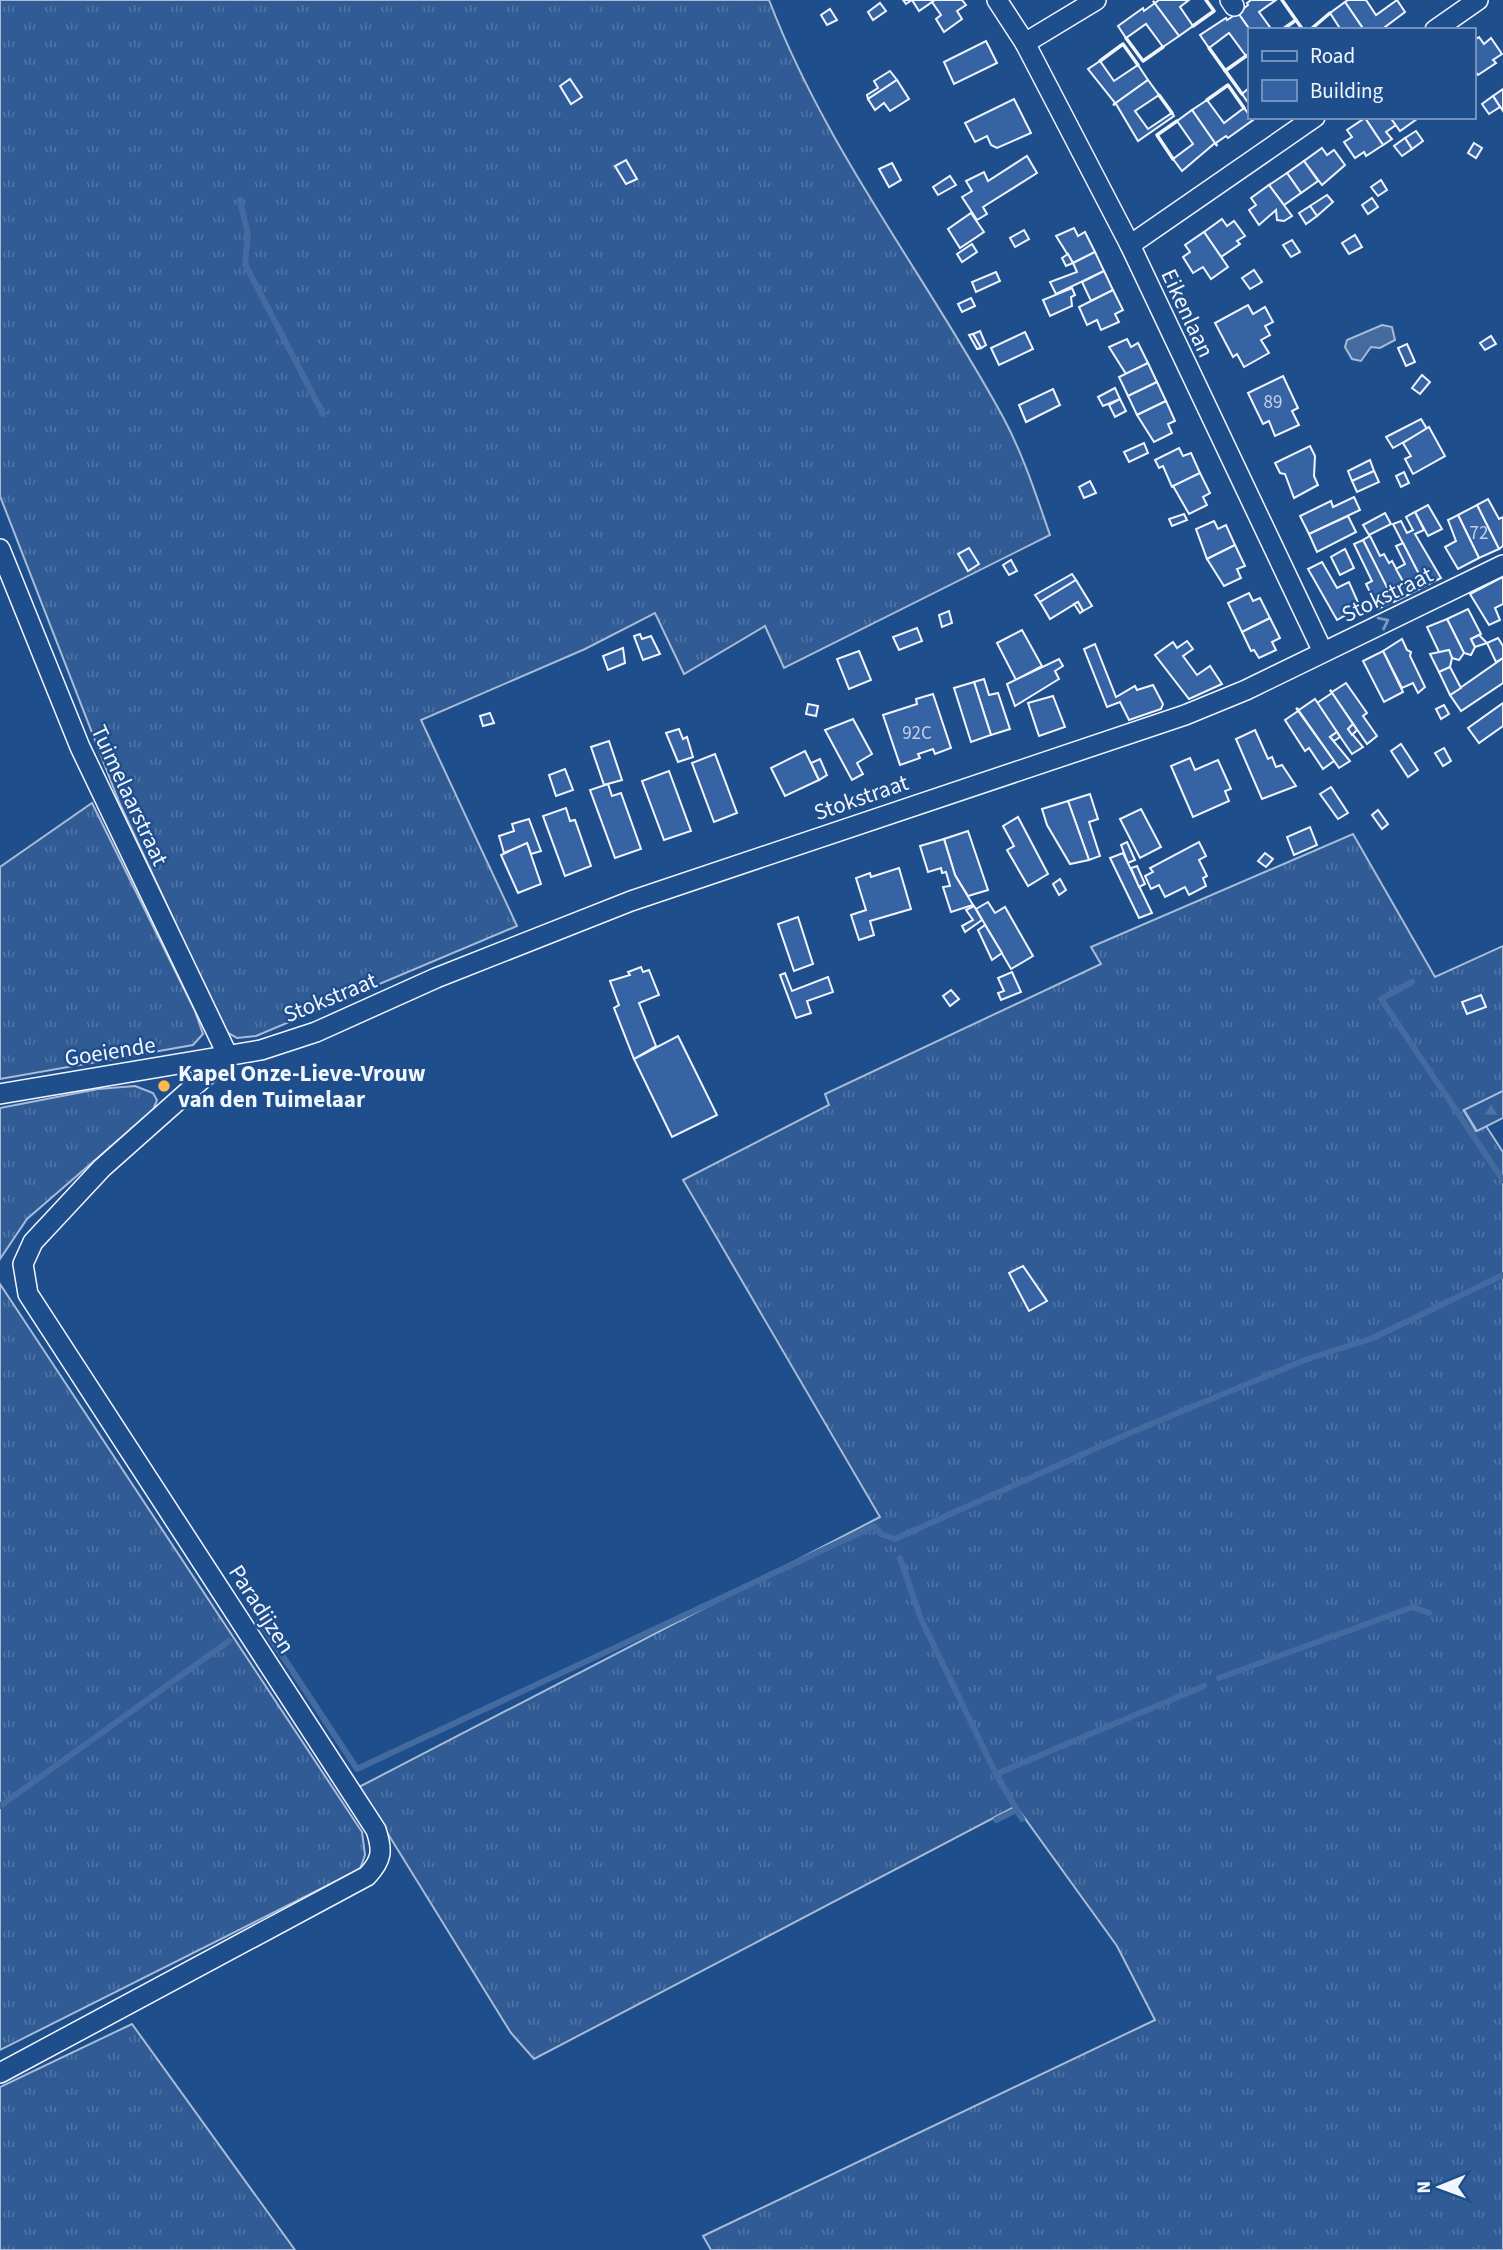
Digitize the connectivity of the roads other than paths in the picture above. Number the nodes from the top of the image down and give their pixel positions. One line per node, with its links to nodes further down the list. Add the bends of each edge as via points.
1 (997, 0): 5 (street, Eikenlaan)
2 (1096, 0): 5 (street)
3 (1478, 0): 4 (street)
4 (1438, 28)
5 (1025, 43): 7 (street, Eikenlaan)
6 (1312, 119): 7 (street)
7 (1130, 245): 10 (street, Eikenlaan)
8 (0, 549): 11 (street, Tuimelaarstraat, via 80,747)
9 (1503, 565): 10 (street, Stokstraat, one-way to 9)
10 (1323, 652): 11 (street, Stokstraat, via 1185,715 631,901 436,978 316,1032)
11 (228, 1056): 12 (street, Goeiende); 13 (street, Paradijzen, via 102,1168 33,1242 23,1264 28,1294 376,1830 382,1849 379,1863 367,1876)
12 (0, 1094)
13 (0, 2073)

